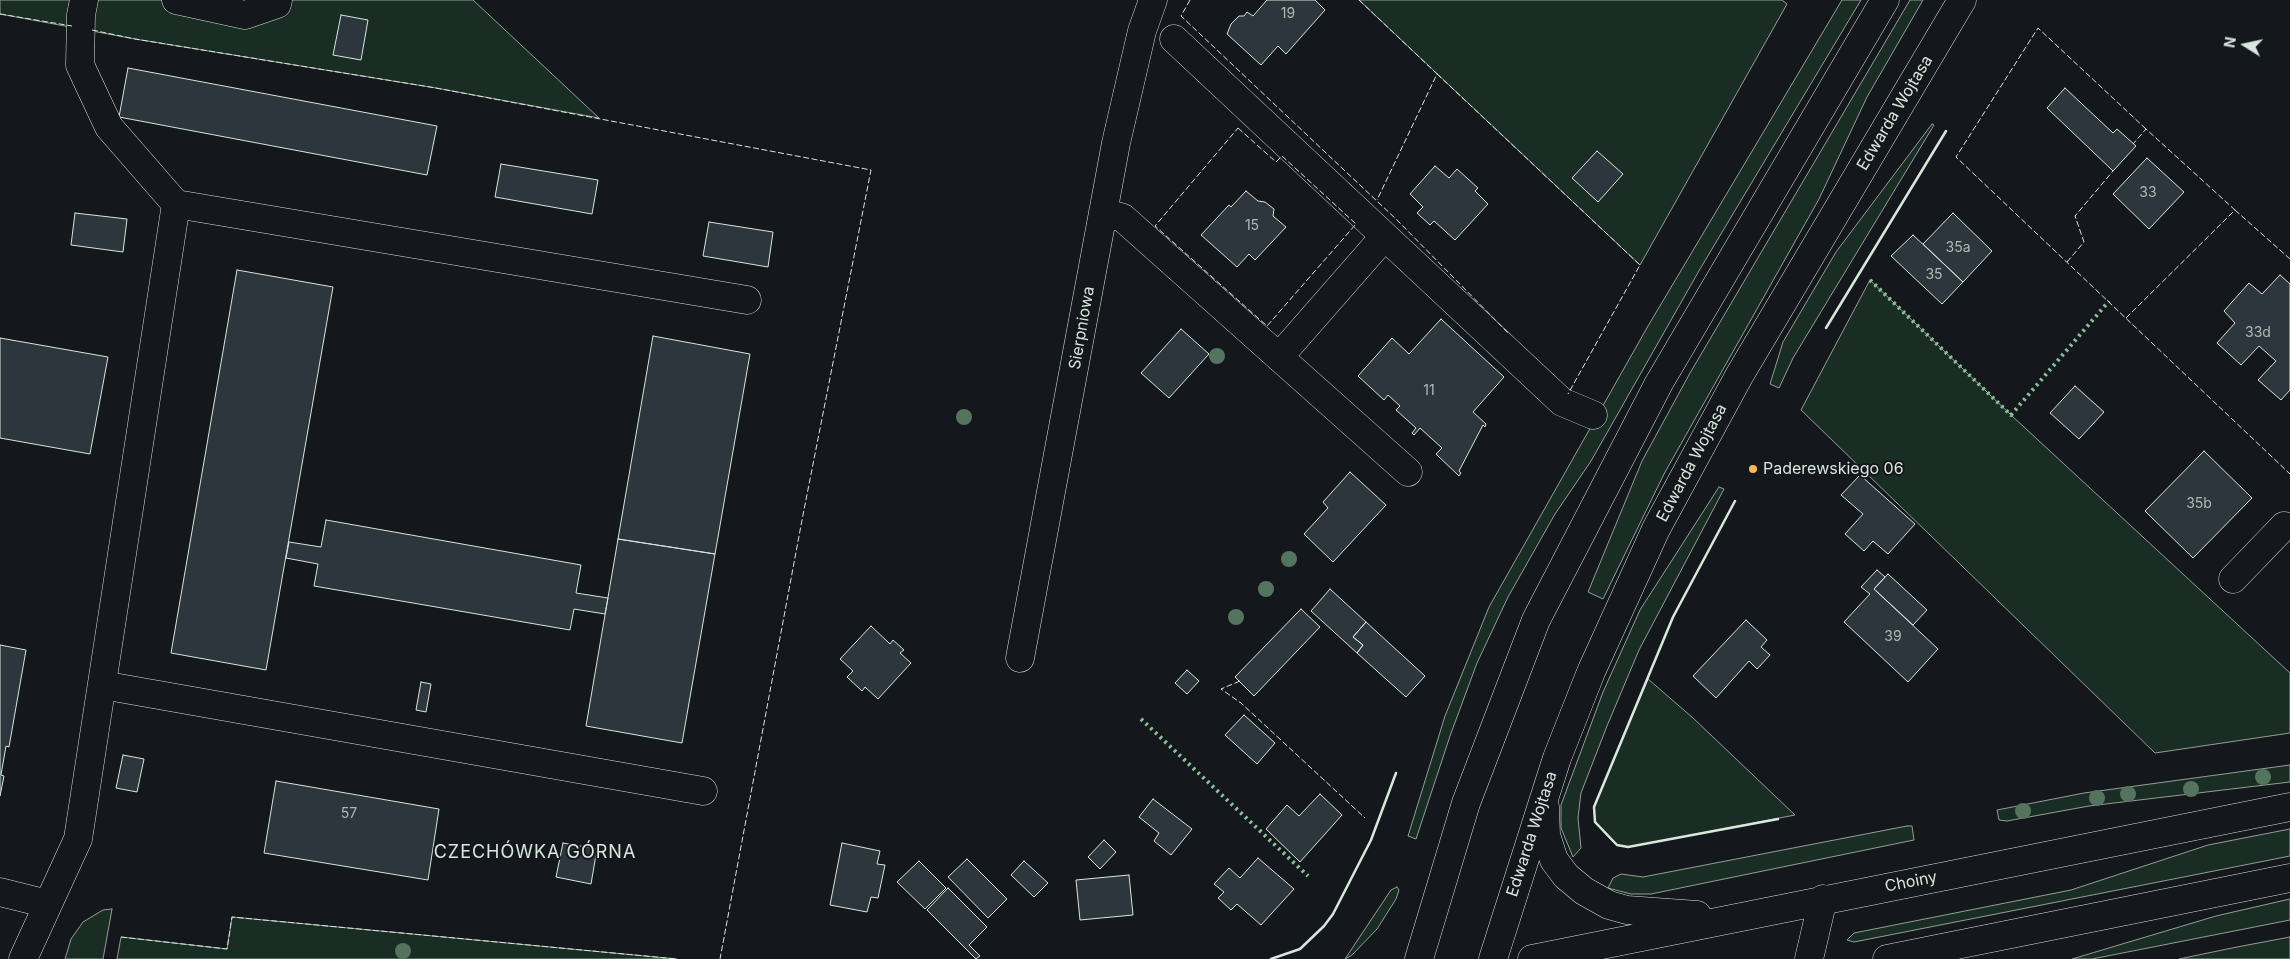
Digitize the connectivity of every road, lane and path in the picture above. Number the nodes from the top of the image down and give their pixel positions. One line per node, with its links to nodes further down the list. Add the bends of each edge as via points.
1 (84, 0): 8 (street, via 80,65 109,127)
2 (176, 0): 3 (street, via 245,15 277,4)
3 (278, 0)
4 (1153, 0): 9 (street, Sierpniowa, via 1133,65)
5 (1885, 0): 28 (street, via 1659,383 1545,603 1518,663 1466,803)
6 (1962, 0): 20 (street, Edwarda Wojtasa, via 1702,442 1620,606)
7 (1174, 39): 10 (street)
8 (176, 204): 11 (street); 18 (street)
9 (1103, 212): 12 (street, via 1123,218); 17 (street, Sierpniowa)
10 (1384, 236): 12 (street); 13 (street, via 1562,402)
11 (747, 300)
12 (1279, 357): 14 (street)
13 (1593, 415)
14 (1408, 472)
15 (2284, 526): 16 (street)
16 (2233, 580)
17 (1020, 658)
18 (102, 685): 19 (street); 25 (street, via 78,839)
19 (703, 791)
20 (1545, 791): 26 (street, via 1546,835 1554,860 1566,876 1584,891 1609,905 1627,910); 29 (street, Edwarda Wojtasa)
21 (2290, 807): 24 (street, Choiny)
22 (2290, 878): 32 (street)
23 (0, 892): 25 (street)
24 (1823, 899): 26 (street, Choiny); 31 (street)
25 (48, 904): 27 (street)
26 (1731, 918): 30 (street, Choiny)
27 (23, 959)
28 (1419, 959)
29 (1493, 959)
30 (1532, 959)
31 (1809, 959)
32 (1887, 959)

